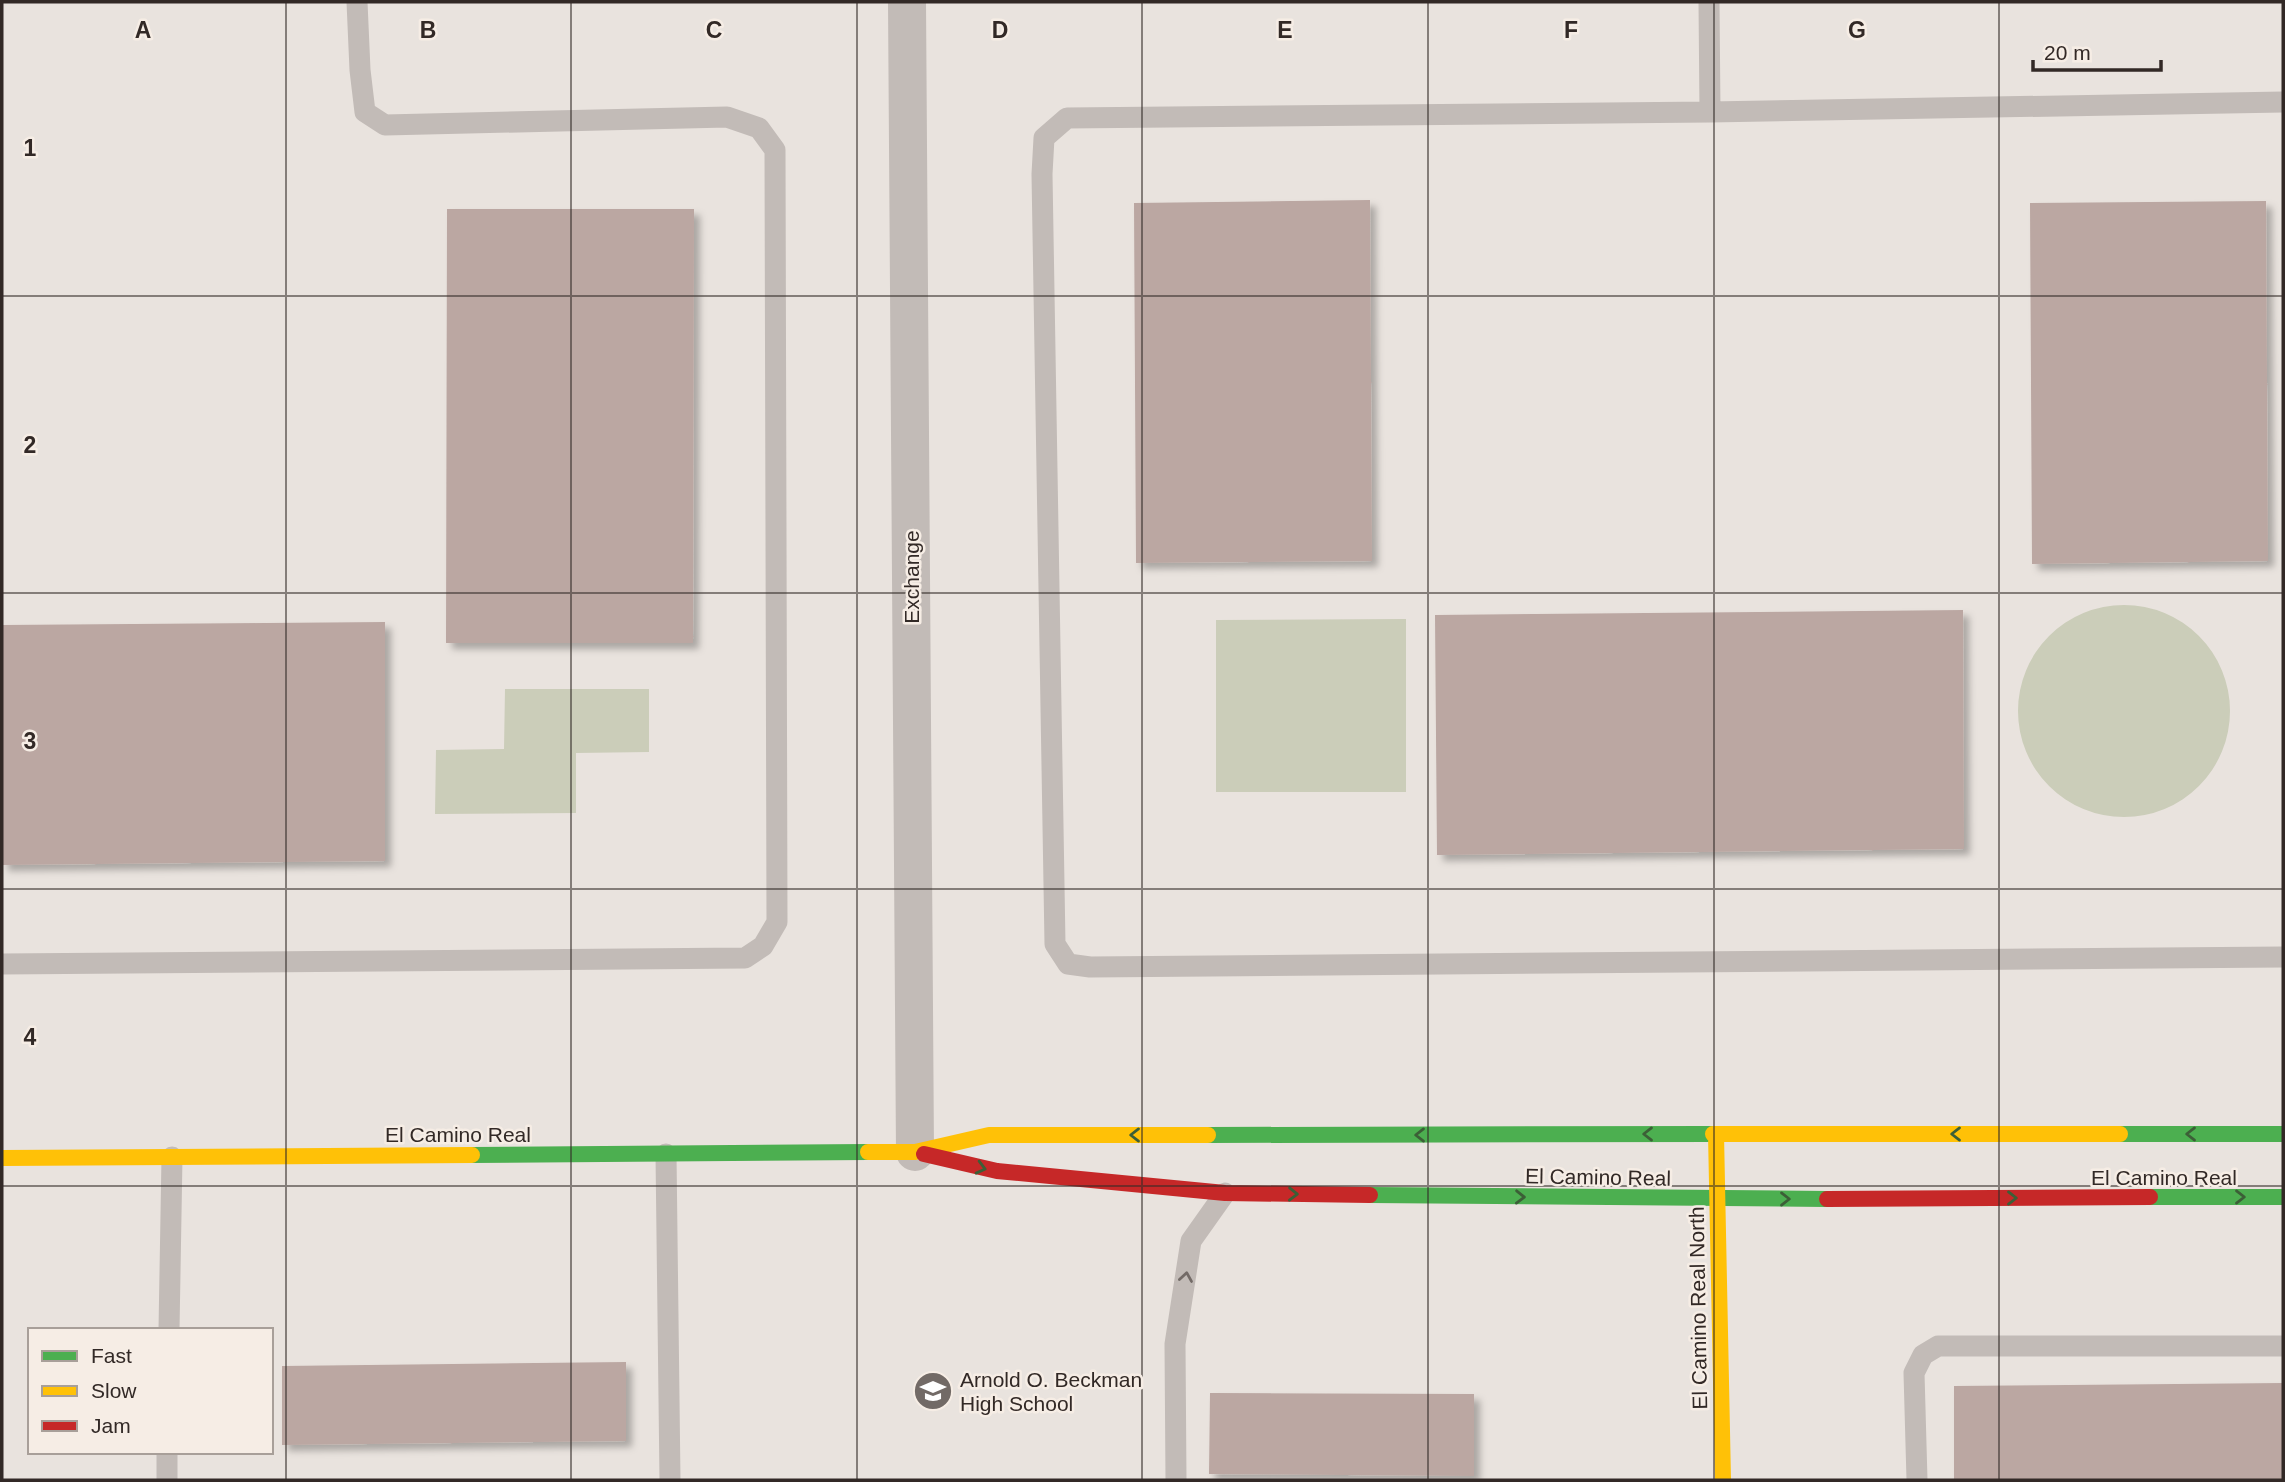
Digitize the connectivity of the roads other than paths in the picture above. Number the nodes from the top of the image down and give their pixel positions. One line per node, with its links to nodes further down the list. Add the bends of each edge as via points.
1 (357, 2): 7 (lane, via 365,113 385,125 727,117 760,128 775,150 778,922 763,946 745,958)
2 (907, 2): 10 (street, Exchange)
3 (1709, 2): 5 (lane)
4 (2283, 102): 5 (lane)
5 (1710, 112): 6 (lane, via 1067,118 1044,138 1055,944 1068,964)
6 (2283, 957)
7 (2, 964)
8 (1716, 1134): 9 (street, El Camino Real, one-way to 8); 10 (street, El Camino Real, one-way to 10, via 989,1135); 16 (street, El Camino Real North)
9 (2283, 1134)
10 (915, 1152): 11 (street, El Camino Real); 14 (street, El Camino Real, one-way to 14, via 997,1171)
11 (666, 1154): 12 (street, El Camino Real); 21 (lane)
12 (172, 1157): 13 (street, El Camino Real); 17 (lane)
13 (2, 1158)
14 (1225, 1194): 16 (street, El Camino Real, one-way to 16); 22 (lane, one-way to 14, via 1175,1344 1191,1241)
15 (2283, 1197): 16 (street, El Camino Real, one-way to 15)
16 (1716, 1199): 23 (street, El Camino Real North)
17 (170, 1328)
18 (2283, 1346): 24 (lane, via 1938,1346 1923,1356 1914,1373)
19 (167, 1454): 20 (lane)
20 (167, 1480)
21 (670, 1480)
22 (1176, 1480)
23 (1723, 1480)
24 (1917, 1480)

